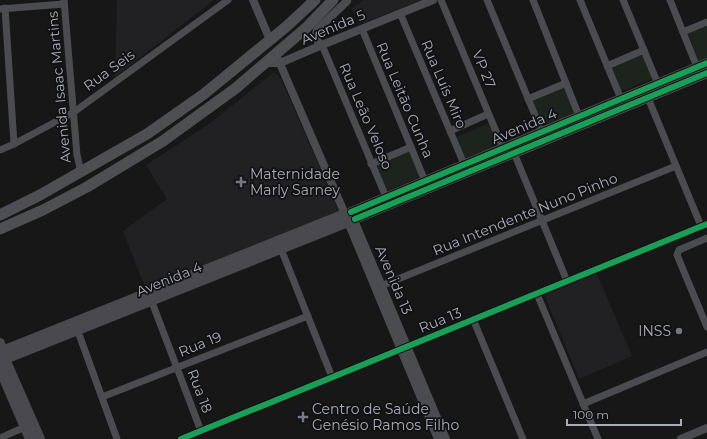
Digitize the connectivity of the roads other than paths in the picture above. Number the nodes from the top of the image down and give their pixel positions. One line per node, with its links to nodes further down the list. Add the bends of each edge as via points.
1 (228, 0): 33 (street, Rua Seis)
2 (253, 0): 19 (street)
3 (315, 0): 19 (main road)
4 (333, 0): 22 (main road)
5 (348, 0): 20 (street, via 317,30 315,36)
6 (433, 0): 15 (street, Avenida 5)
7 (441, 0): 34 (street, VP 27)
8 (487, 0): 30 (street)
9 (533, 0): 27 (street)
10 (580, 0): 24 (street)
11 (623, 0): 21 (street)
12 (670, 0): 18 (street)
13 (64, 2): 14 (street); 33 (street, Avenida Isaac Martins)
14 (2, 8): 39 (street)
15 (400, 13): 17 (street, Avenida 5); 36 (street, Rua Luís Miro)
16 (707, 22): 18 (street)
17 (362, 29): 20 (street, Avenida 5); 40 (street, Rua Leitão Cunha)
18 (683, 32): 23 (street)
19 (270, 40): 47 (main road, via 204,94 147,134)
20 (322, 45): 22 (street, Avenida 5); 44 (street, Rua Leão Veloso)
21 (644, 50): 24 (street); 28 (street)
22 (278, 58): 52 (street, Avenida 13); 55 (main road, via 264,63 236,88 163,141 80,191)
23 (702, 65): 26 (main road, Avenida 4)
24 (607, 66): 31 (street)
25 (707, 74): 26 (main road, Avenida 4)
26 (681, 79): 28 (main road, Avenida 4); 29 (main road, Avenida 4)
27 (566, 83): 30 (street); 35 (street)
28 (658, 84): 31 (main road, Avenida 4)
29 (648, 98): 32 (main road, Avenida 4); 46 (street)
30 (528, 99): 37 (street)
31 (621, 99): 32 (main road, Avenida 4)
32 (604, 111): 35 (main road, Avenida 4); 38 (main road, Avenida 4)
33 (74, 112): 39 (street, Rua Seis); 47 (street, Avenida Isaac Martins, via 77,155)
34 (488, 114): 36 (street); 41 (street, VP 27)
35 (579, 116): 37 (main road, Avenida 4)
36 (450, 130): 45 (street, Rua Luís Miro)
37 (542, 132): 38 (main road, Avenida 4)
38 (527, 143): 41 (main road, Avenida 4); 43 (main road, Avenida 4)
39 (14, 144): 42 (street, Rua Seis)
40 (411, 147): 44 (street); 49 (street, Rua Leitão Cunha)
41 (502, 148): 45 (main road, Avenida 4)
42 (0, 150)
43 (514, 153): 48 (main road, Avenida 4); 53 (street)
44 (371, 164): 50 (street, Rua Leão Veloso)
45 (464, 164): 48 (main road, Avenida 4)
46 (676, 166): 53 (street, Rua Intendente Nuno Pinho); 54 (street)
47 (81, 172): 51 (main road)
48 (446, 177): 49 (main road, Avenida 4); 52 (main road, Avenida 4)
49 (425, 181): 50 (main road, Avenida 4)
50 (386, 197): 52 (main road, Avenida 4)
51 (0, 215)
52 (349, 218): 57 (main road, Avenida 4); 59 (street, Avenida 13); 60 (main road, Avenida 4)
53 (542, 221): 58 (street); 59 (street, Rua Intendente Nuno Pinho)
54 (704, 225): 58 (street, Rua 13)
55 (0, 229)
56 (707, 238): 66 (street, via 679,250 677,255)
57 (281, 249): 60 (main road, Avenida 4); 63 (street)
58 (567, 281): 61 (street, Rua 13)
59 (379, 287): 67 (street, Avenida 13)
60 (173, 288): 62 (main road, Avenida 4)
61 (537, 294): 64 (street, Rua 13); 74 (street)
62 (150, 297): 65 (main road, Avenida 4); 70 (street, Rua 18)
63 (308, 316): 70 (street, Rua 19); 72 (street)
64 (473, 320): 67 (street, Rua 13); 85 (street)
65 (76, 326): 69 (main road, Avenida 4); 73 (street)
66 (707, 327)
67 (404, 348): 72 (street, Rua 13); 83 (street, Avenida 13); 84 (street, Avenida 13)
68 (707, 352): 74 (street)
69 (2, 353): 80 (main road)
70 (177, 368): 73 (street, Rua 19); 77 (street, Rua 18)
71 (0, 369): 75 (main road)
72 (332, 377): 77 (street, Rua 13)
73 (102, 397): 81 (street)
74 (583, 404): 86 (street)
75 (25, 427): 78 (street); 79 (main road)
76 (707, 428): 87 (street)
77 (201, 431): 82 (street, Rua 13)
78 (0, 438)
79 (30, 439)
80 (40, 439)
81 (117, 439)
82 (181, 439)
83 (438, 439)
84 (446, 439)
85 (523, 439)
86 (598, 439)
87 (681, 439)

